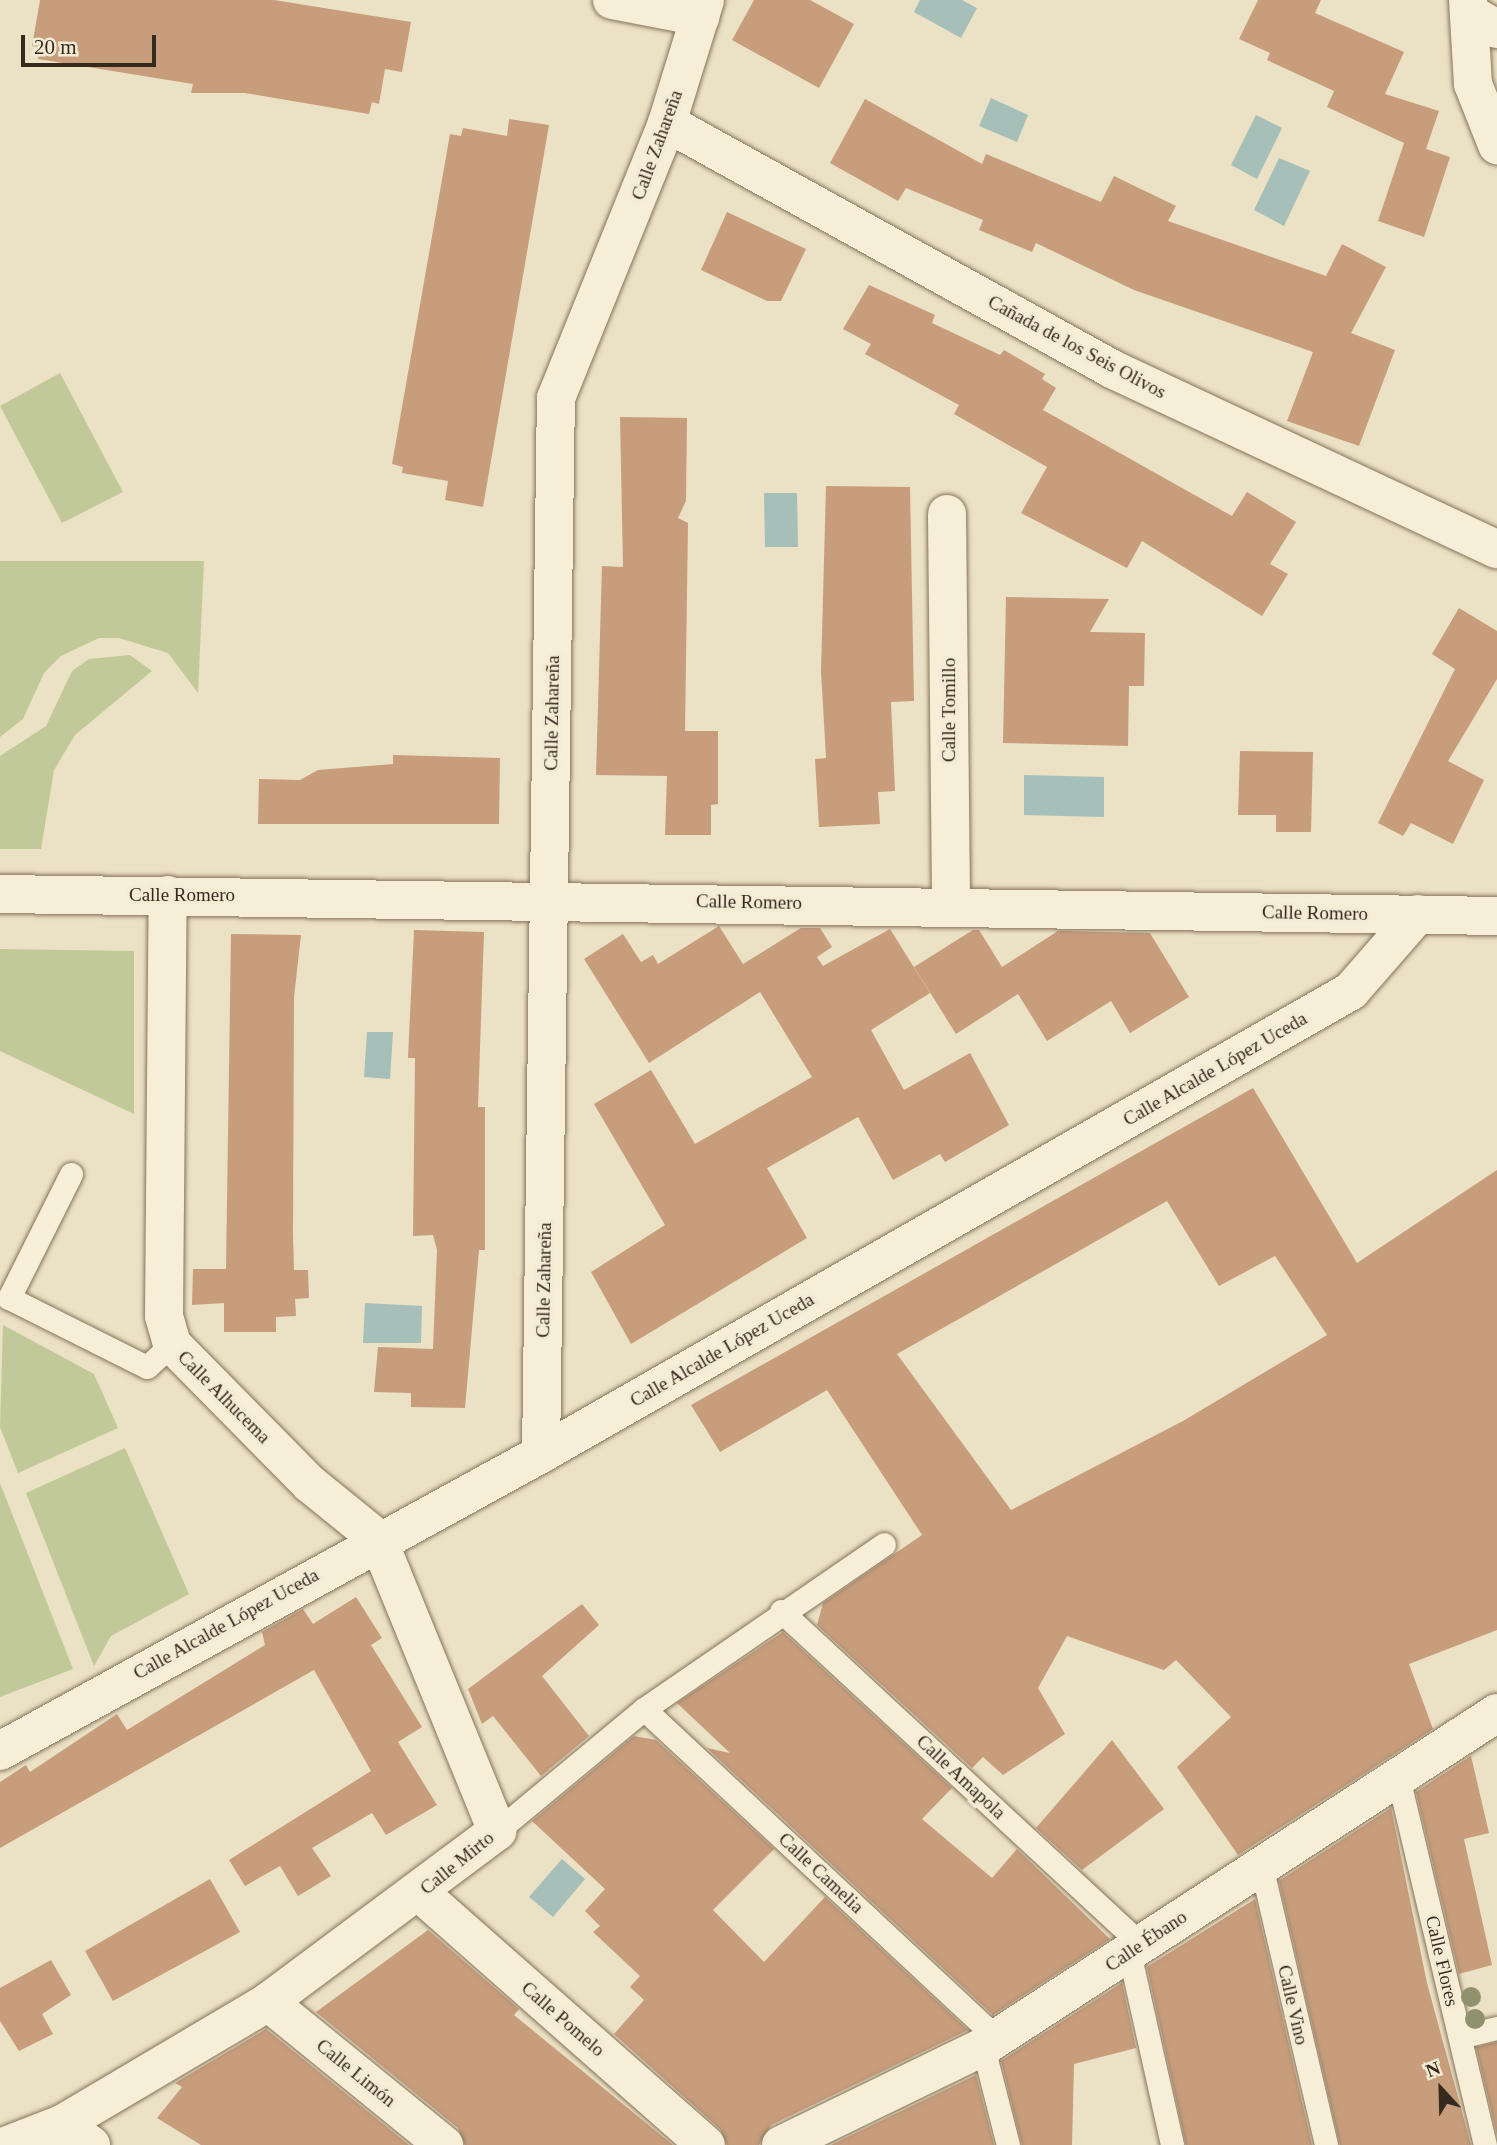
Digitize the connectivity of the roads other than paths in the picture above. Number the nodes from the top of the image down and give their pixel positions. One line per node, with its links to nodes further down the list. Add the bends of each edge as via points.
1 (612, 0): 2 (street)
2 (702, 8): 4 (street, Calle Zahareña)
3 (1469, 10): 5 (street, via 1473,84)
4 (667, 123): 7 (street, Cañada de los Seis Olivos, via 1112,369); 10 (street, Calle Zahareña, via 556,398)
5 (1497, 145)
6 (947, 514): 11 (street, Calle Tomillo)
7 (1497, 549)
8 (0, 894): 9 (street, Calle Romero)
9 (168, 895): 10 (street, Calle Romero); 15 (street, Calle Alhucema, via 164,1316)
10 (550, 898): 11 (street, Calle Romero); 16 (street, Calle Zahareña)
11 (951, 906): 12 (street, Calle Romero)
12 (1418, 914): 13 (street, Calle Romero); 16 (street, Calle Alcalde López Uceda, via 1351,991)
13 (1497, 916)
14 (71, 1174): 15 (lane, via 9,1298 147,1367)
15 (172, 1344): 17 (street, Calle Alhucema, via 310,1484)
16 (541, 1454): 17 (street, Calle Alcalde López Uceda)
17 (378, 1539): 22 (street, Calle Alcalde López Uceda); 24 (street, Calle Alhucema)
18 (884, 1544): 19 (lane, Calle Mirto)
19 (781, 1611): 20 (lane, Calle Mirto); 27 (lane, Calle Amapola)
20 (644, 1709): 24 (lane, Calle Mirto); 31 (lane, Calle Camelia)
21 (1497, 1713): 23 (street, Calle Ébano)
22 (0, 1751)
23 (1398, 1777): 25 (street, Calle Ébano); 30 (lane, Calle Flores)
24 (497, 1831): 26 (street, Calle Mirto)
25 (1261, 1865): 27 (street, Calle Ébano); 40 (lane, Calle Vino)
26 (420, 1894): 28 (street, Calle Mirto); 36 (street, Calle Pomelo)
27 (1135, 1948): 31 (street, Calle Ébano); 39 (lane)
28 (268, 2002): 33 (street, Calle Mirto); 35 (street, Calle Limón)
29 (1497, 2028): 30 (lane)
30 (1460, 2037): 41 (lane, Calle Flores)
31 (990, 2042): 32 (street, Calle Ébano); 38 (lane)
32 (843, 2132): 37 (street, Calle Ébano)
33 (77, 2135): 34 (street, Calle Mirto)
34 (8, 2145)
35 (444, 2145)
36 (706, 2145)
37 (781, 2145)
38 (1008, 2145)
39 (1172, 2145)
40 (1326, 2145)
41 (1485, 2145)

